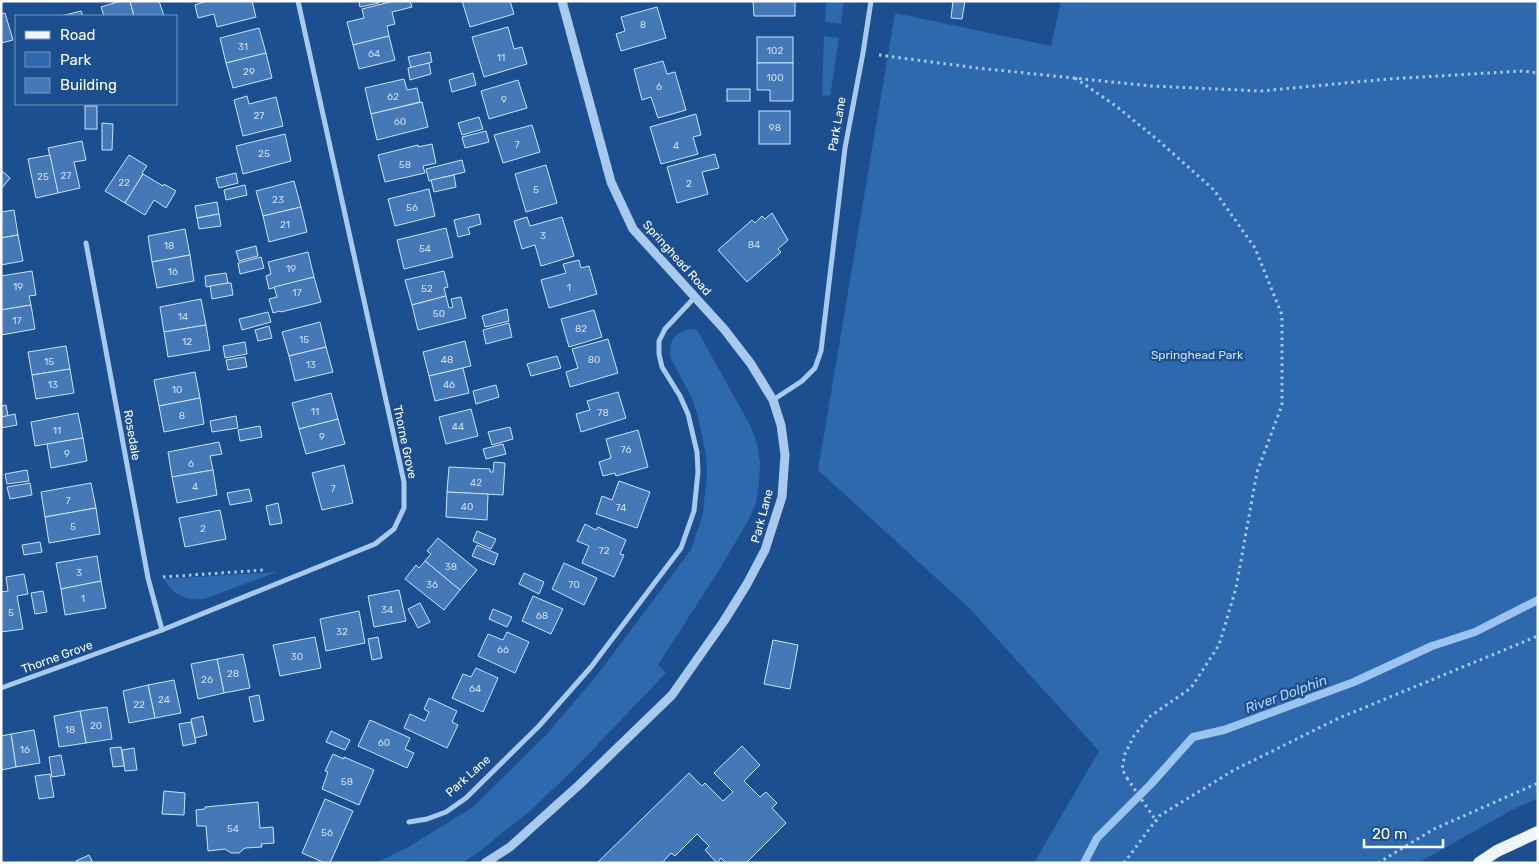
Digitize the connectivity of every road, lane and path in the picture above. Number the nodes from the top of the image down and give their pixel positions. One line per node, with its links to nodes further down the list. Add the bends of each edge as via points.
1 (298, 1): 12 (street, Thorne Grove, via 404,482 404,508 394,529 375,544)
2 (562, 1): 8 (street, Springhead Road, via 611,182 633,229)
3 (871, 1): 4 (street, Park Lane)
4 (864, 53): 6 (path); 9 (street, Park Lane, via 845,148 821,351 815,368)
5 (1538, 73): 6 (path, via 1436,76 1261,90 1151,86)
6 (1075, 78): 16 (path, bridge, via 1160,141 1214,190 1255,248 1282,315 1282,405 1257,472 1236,588 1219,645 1191,688 1149,717 1124,754 1122,769 1127,778 1156,822)
7 (86, 243): 11 (street, Rosedale)
8 (695, 297): 9 (street, Springhead Road, via 751,364); 17 (street, Park Lane, via 665,329 659,341 662,367 688,414 697,452 694,511 681,548 591,667 539,726 466,798 446,812)
9 (773, 400): 19 (street, Park Lane, via 781,425 784,455 782,497 766,550 729,614 672,695 517,841)
10 (272, 570): 11 (path)
11 (148, 578): 12 (street, Rosedale)
12 (162, 630): 14 (street, Thorne Grove)
13 (1538, 636): 16 (path, via 1298,737 1234,770)
14 (1, 688)
15 (1538, 783): 21 (path, via 1434,828)
16 (1159, 816): 20 (path)
17 (409, 822)
18 (1538, 832): 22 (main road)
19 (485, 863)
20 (1124, 863)
21 (1378, 863)
22 (1479, 863)

